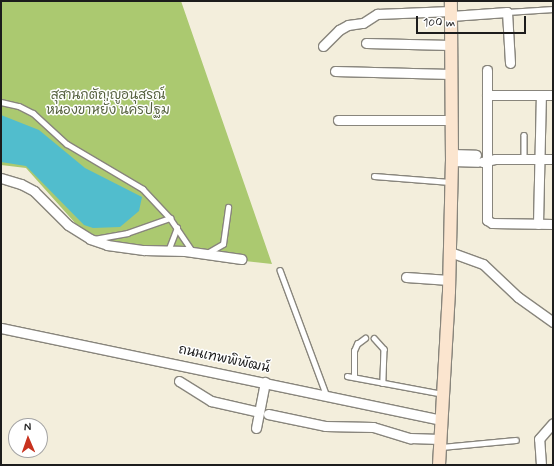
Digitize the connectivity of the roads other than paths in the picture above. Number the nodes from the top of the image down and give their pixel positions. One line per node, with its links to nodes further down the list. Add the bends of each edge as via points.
1 (451, 9): 3 (street); 5 (main road); 6 (street, via 377,14 363,23 348,25 339,30)
2 (553, 9): 3 (lane)
3 (507, 12): 7 (street)
4 (366, 43): 5 (street)
5 (451, 45): 10 (main road)
6 (323, 46)
7 (510, 62)
8 (487, 70): 11 (street)
9 (335, 71): 10 (street)
10 (451, 74): 16 (main road)
11 (487, 95): 12 (street); 19 (street)
12 (541, 95): 13 (street); 21 (street)
13 (553, 95)
14 (1, 102): 27 (lane, via 19,106 33,113 67,144 143,189)
15 (338, 120): 16 (street)
16 (452, 120): 18 (main road)
17 (524, 135): 20 (lane)
18 (452, 158): 19 (street); 25 (main road)
19 (483, 159): 20 (street); 28 (street, via 489,222)
20 (524, 159): 21 (street)
21 (540, 159): 22 (street); 28 (street)
22 (553, 160)
23 (374, 176): 25 (lane)
24 (1, 178): 31 (street, via 34,191 68,225)
25 (452, 182): 33 (main road)
26 (228, 207): 34 (lane, via 223,244 215,250)
27 (170, 218): 30 (lane); 31 (lane, via 127,232)
28 (538, 224): 29 (street)
29 (553, 224)
30 (177, 228): 32 (lane); 34 (lane)
31 (90, 239): 32 (street, via 114,246)
32 (168, 251): 34 (street)
33 (450, 252): 38 (main road); 39 (street, via 483,264 518,297)
34 (197, 254): 35 (street)
35 (241, 259)
36 (280, 270): 48 (lane)
37 (406, 276): 38 (street)
38 (449, 280): 49 (main road)
39 (553, 322)
40 (1, 328): 46 (street, ถนนเทพพิพัฒน์)
41 (365, 338): 44 (lane, via 357,344 352,363)
42 (374, 338): 47 (lane, via 384,349)
43 (347, 376): 44 (lane)
44 (354, 376): 47 (lane)
45 (179, 381): 50 (street, via 211,400)
46 (265, 382): 48 (street, ถนนเทพพิพัฒน์); 50 (street)
47 (383, 383): 49 (lane)
48 (326, 394): 51 (street, ถนนเทพพิพัฒน์)
49 (443, 394): 51 (main road)
50 (264, 413): 53 (street); 55 (street, via 325,426 373,427)
51 (441, 420): 55 (main road)
52 (553, 423): 57 (street, via 539,439)
53 (256, 428)
54 (516, 440): 55 (lane)
55 (439, 443): 56 (main road)
56 (439, 465)
57 (541, 465)

